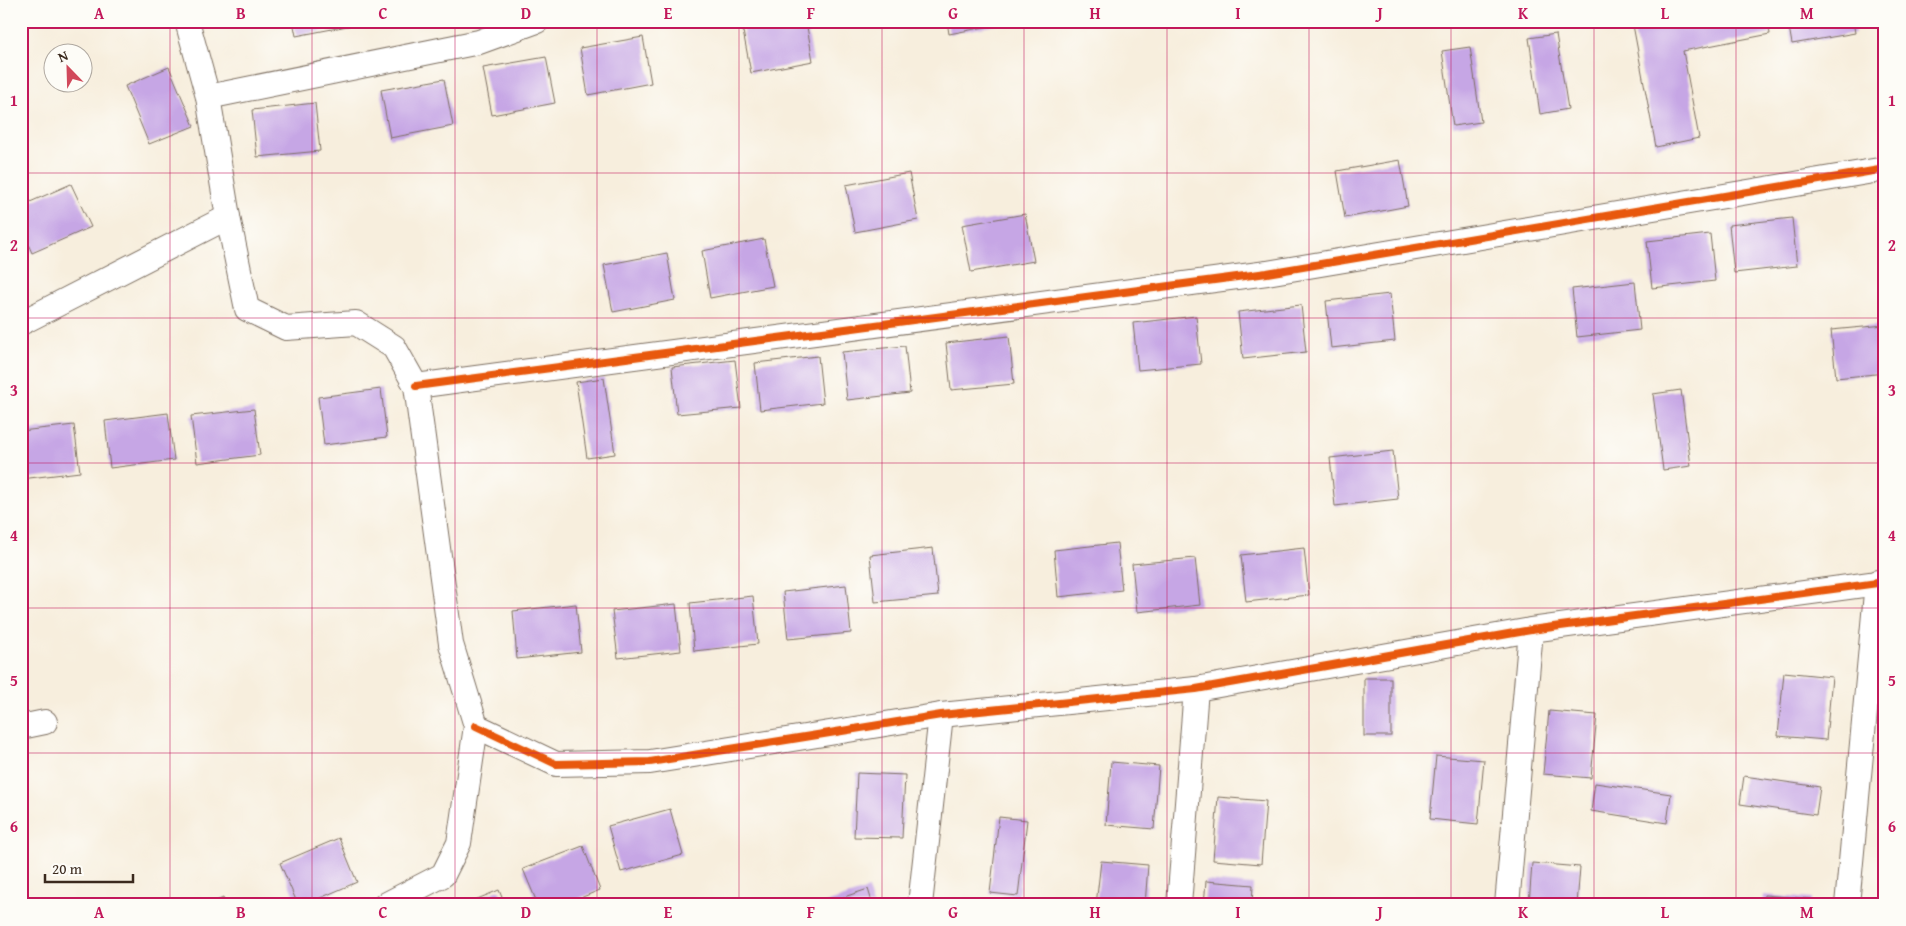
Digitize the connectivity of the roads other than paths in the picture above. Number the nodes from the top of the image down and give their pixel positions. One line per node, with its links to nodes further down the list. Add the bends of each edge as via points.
1 (187, 21): 3 (street)
2 (538, 21): 3 (street, via 478,42)
3 (208, 97): 5 (street)
4 (1885, 169): 7 (street, via 1267,273)
5 (228, 217): 6 (street); 7 (street, via 247,309 286,328 356,323 394,347)
6 (21, 323)
7 (416, 386): 13 (street, via 451,644)
8 (1881, 582): 9 (street); 19 (street)
9 (1531, 630): 10 (street); 18 (street)
10 (1196, 688): 11 (street); 17 (street)
11 (941, 715): 13 (street, via 650,762 556,764); 16 (street)
12 (45, 722): 14 (street)
13 (476, 726): 15 (street, via 459,843 443,875)
14 (21, 727)
15 (385, 905)
16 (920, 905)
17 (1179, 905)
18 (1507, 905)
19 (1847, 905)

